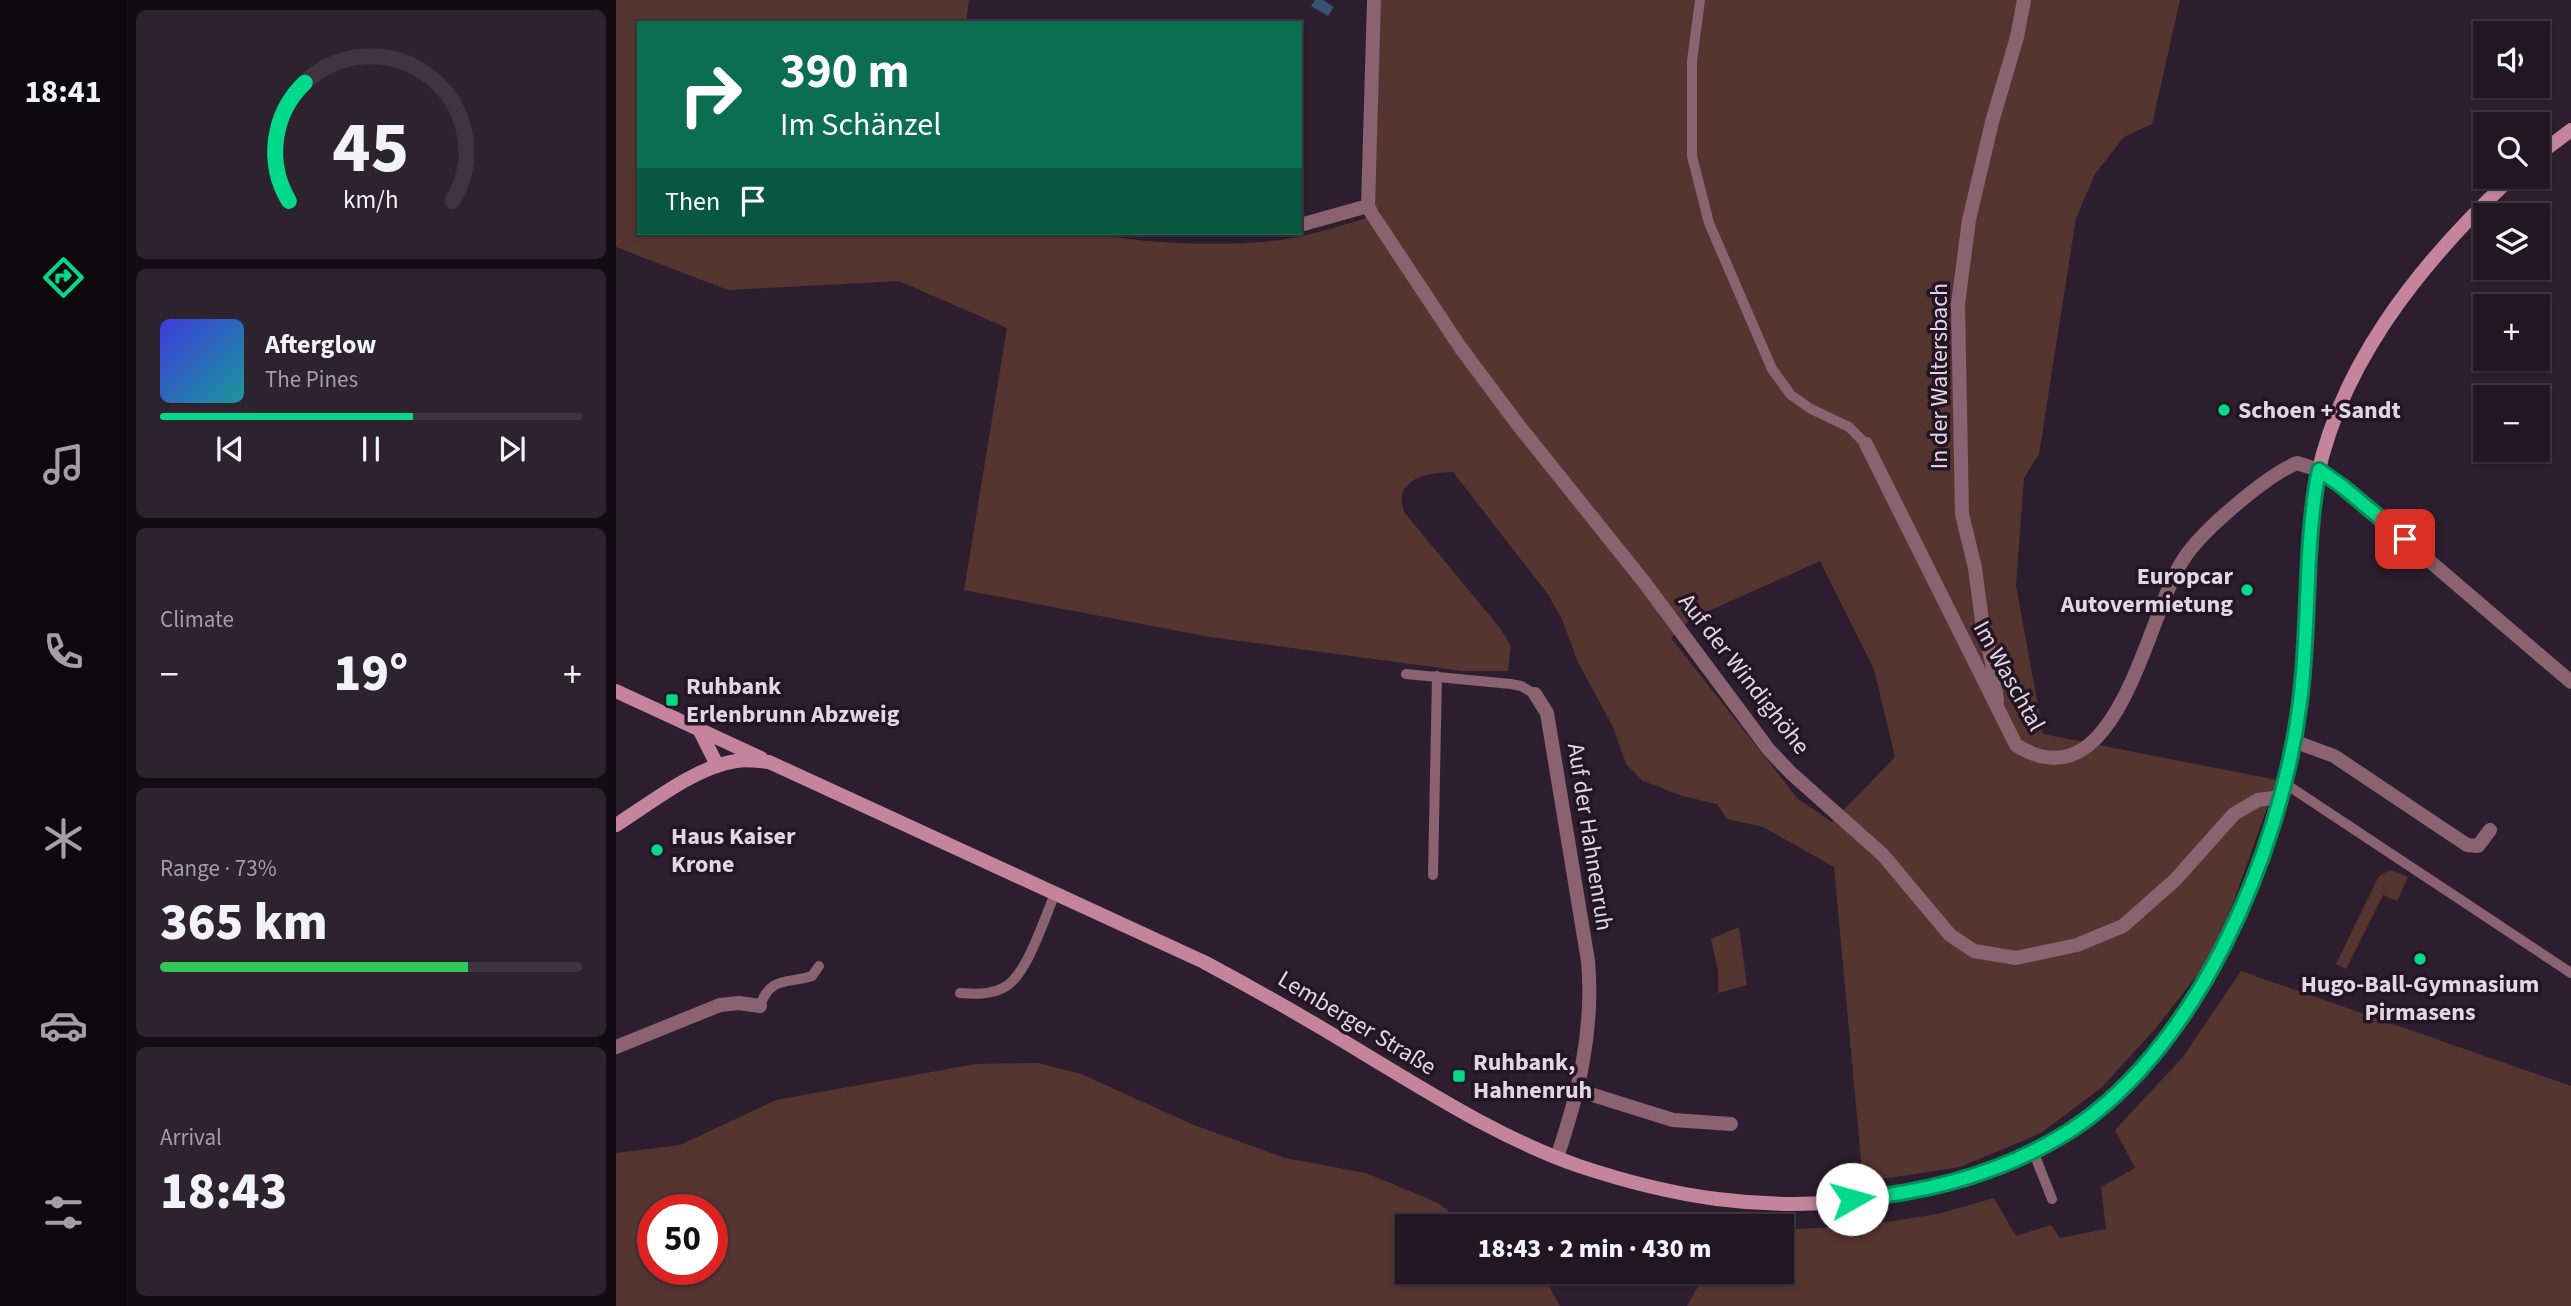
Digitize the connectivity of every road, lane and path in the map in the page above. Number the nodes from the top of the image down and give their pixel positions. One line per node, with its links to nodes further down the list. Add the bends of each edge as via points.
1 (1374, 0): 7 (street)
2 (1700, 0): 9 (lane, via 1692,61 1692,156 1709,223 1772,369 1791,395 1849,427)
3 (2024, 0): 16 (street, In der Waltersbach, via 1969,220 1958,304 1962,514)
4 (2571, 130): 5 (main road)
5 (2550, 146)
6 (2499, 189): 10 (main road, Lemberger Straße, via 2444,246 2396,306 2340,406)
7 (1367, 206): 8 (street); 21 (street, Auf der Windighöhe, via 1460,347 1769,750 1883,855 1950,935 1974,951 2016,958 2077,945 2123,926 2175,880 2234,814)
8 (1302, 224)
9 (1866, 444): 16 (street, Im Waschtal)
10 (2319, 470): 13 (street); 16 (street, Im Waschtal, via 2297,463 2286,467 2200,537 2171,583 2129,690 2103,731 2081,752 2048,759 2029,753 2016,745); 18 (main road, Lemberger Straße, via 2311,518 2304,672)
11 (1406, 674): 12 (lane, Auf der Hahnenruh)
12 (1437, 676): 15 (lane, Auf der Hahnenruh, via 1511,684); 24 (lane)
13 (2571, 682)
14 (616, 691): 17 (main road)
15 (1535, 694): 31 (street, Auf der Hahnenruh, via 1547,713 1589,972 1590,1018)
16 (1998, 713)
17 (698, 727): 19 (main road); 20 (main road)
18 (2293, 741): 21 (main road, Lemberger Straße); 23 (street, via 2334,756 2467,845 2478,846)
19 (769, 762): 20 (main road, Lemberger Straße); 25 (main road, Lemberger Straße)
20 (717, 765): 22 (main road, Lemberger Straße)
21 (2283, 790): 27 (lane, via 2364,835); 33 (main road, Lemberger Straße, via 2237,918 2182,1016 2145,1063 2103,1105)
22 (616, 825)
23 (2490, 830)
24 (1433, 875)
25 (1055, 894): 28 (lane, via 1013,981 984,994); 34 (main road, Lemberger Straße, via 1204,962 1494,1129)
26 (819, 966): 29 (lane, via 812,975 770,987)
27 (2571, 973)
28 (960, 993)
29 (760, 1006): 30 (street, via 720,1006)
30 (616, 1047)
31 (1577, 1090): 32 (street, via 1673,1120); 34 (street, Auf der Hahnenruh)
32 (1731, 1124)
33 (2034, 1151): 34 (main road, Lemberger Straße, via 1944,1184 1873,1198 1780,1203 1716,1199 1648,1186); 35 (lane)
34 (1556, 1157)
35 (2052, 1199)

